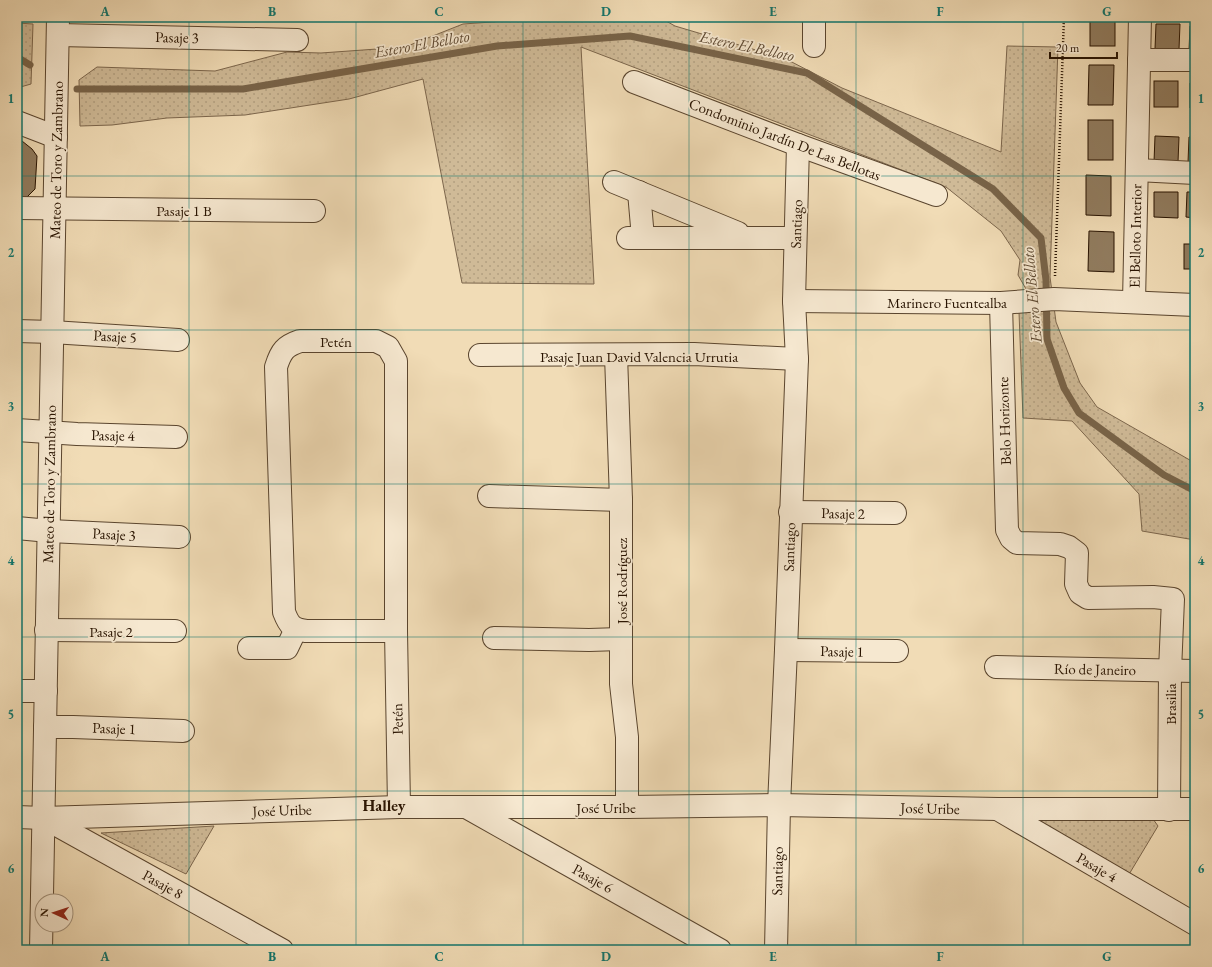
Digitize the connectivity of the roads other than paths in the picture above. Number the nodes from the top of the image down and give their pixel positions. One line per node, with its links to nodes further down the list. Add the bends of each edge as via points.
1 (814, 17): 5 (street)
2 (1140, 17): 6 (street, El Belloto Interior)
3 (58, 26): 4 (street, Pasaje 3); 10 (street, Mateo de Toro y Zambrano)
4 (297, 40)
5 (814, 46)
6 (1139, 60): 7 (street); 12 (street, El Belloto Interior)
7 (1195, 60)
8 (634, 82): 11 (street, Condominio Jardín De Las Bellotas)
9 (17, 122): 10 (street)
10 (56, 137): 18 (street, Mateo de Toro y Zambrano)
11 (798, 145): 16 (street, Condominio Jardín De Las Bellotas); 21 (street, Santiago)
12 (1137, 170): 13 (street, El Belloto Interior); 24 (street, El Belloto Interior)
13 (1195, 173)
14 (614, 182): 15 (street)
15 (639, 192): 20 (street); 20 (street, via 636,238)
16 (936, 195)
17 (17, 208): 18 (street)
18 (55, 209): 19 (street, Pasaje 1 B); 27 (street, Mateo de Toro y Zambrano)
19 (314, 211)
20 (748, 238): 21 (street)
21 (795, 238): 22 (street, Santiago)
22 (794, 301): 23 (street, Marinero Fuentealba); 31 (street, Santiago)
23 (1012, 302): 24 (street, Marinero Fuentealba, via 1054,299); 42 (street, Belo Horizonte, via 1007,530 1011,538 1017,543 1069,546 1076,553 1076,584 1080,593 1088,598)
24 (1134, 302): 25 (street, Marinero Fuentealba)
25 (1195, 305)
26 (17, 331): 27 (street, Pasaje 5)
27 (52, 332): 28 (street, Pasaje 5); 33 (street, Mateo de Toro y Zambrano)
28 (178, 340)
29 (480, 355): 30 (street, Pasaje Juan David Valencia Urrutia)
30 (616, 355): 31 (street, Pasaje Juan David Valencia Urrutia, via 694,354); 36 (street, José Rodríguez)
31 (797, 359): 37 (street, Santiago)
32 (17, 430): 33 (street, Pasaje 4)
33 (50, 433): 34 (street, Pasaje 4); 40 (street, Mateo de Toro y Zambrano)
34 (176, 437)
35 (489, 496): 36 (street)
36 (621, 500): 48 (street, José Rodríguez)
37 (790, 512): 38 (street, Pasaje 2); 50 (street, Santiago)
38 (895, 513)
39 (17, 528): 40 (street, Pasaje 3)
40 (49, 531): 41 (street, Pasaje 3); 44 (street, Mateo de Toro y Zambrano)
41 (179, 538)
42 (1173, 599): 53 (street, Brasilia)
43 (296, 629): 46 (street); 46 (street, Petén, via 288,622 284,612 276,367 279,356 291,344 300,341 376,341 388,347 396,361); 49 (street, via 286,648)
44 (46, 630): 45 (street, Pasaje 2); 55 (street, Mateo de Toro y Zambrano)
45 (175, 631)
46 (396, 631): 60 (street, Petén)
47 (494, 638): 48 (street)
48 (620, 639): 62 (street, José Rodríguez, via 621,684 627,737)
49 (249, 648)
50 (786, 650): 51 (street, Pasaje 1); 59 (street, Santiago)
51 (897, 652)
52 (996, 667): 53 (street, Río de Janeiro)
53 (1170, 671): 54 (street, Río de Janeiro); 65 (street, Brasilia)
54 (1195, 671)
55 (46, 691): 56 (street); 57 (street, Mateo de Toro y Zambrano)
56 (17, 692)
57 (45, 727): 58 (street, Pasaje 1); 67 (street, Mateo de Toro y Zambrano)
58 (183, 730)
59 (779, 805): 62 (street, José Uribe); 63 (street, José Uribe); 69 (street, Santiago)
60 (399, 806): 61 (street, José Uribe); 67 (street, José Uribe)
61 (465, 806): 62 (street, José Uribe); 72 (street, Pasaje 6)
62 (627, 807)
63 (998, 809): 65 (street, José Uribe); 68 (street, Pasaje 4)
64 (1195, 809): 65 (street, José Uribe)
65 (1169, 810)
66 (17, 817): 67 (street, José Uribe)
67 (43, 818): 70 (street, Mateo de Toro y Zambrano); 71 (street, Pasaje 8)
68 (1195, 924)
69 (775, 949)
70 (41, 950)
71 (282, 950)
72 (720, 950)

